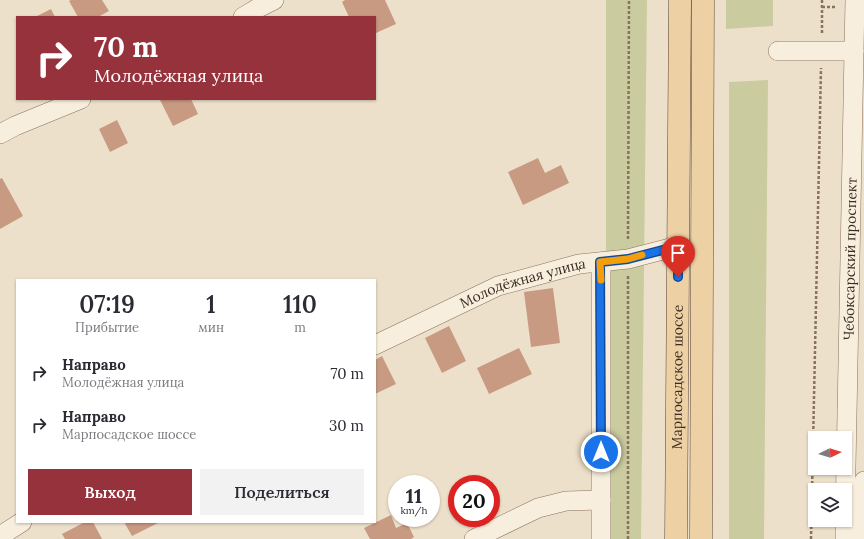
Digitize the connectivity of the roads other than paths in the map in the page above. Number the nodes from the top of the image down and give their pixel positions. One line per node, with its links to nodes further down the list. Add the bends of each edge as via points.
1 (274, 0): 5 (street)
2 (680, 0): 10 (main road, Марпосадское шоссе)
3 (703, 0): 22 (main road, Марпосадское шоссе)
4 (850, 3): 7 (street, Чебоксарский проспект)
5 (245, 16)
6 (778, 51): 7 (street)
7 (854, 51): 14 (street, Чебоксарский проспект)
8 (79, 100): 9 (street)
9 (0, 134)
10 (678, 246): 11 (street, Молодёжная улица, via 628,259); 21 (main road, Марпосадское шоссе)
11 (600, 262): 12 (street, Молодёжная улица, via 579,264 498,286); 15 (street)
12 (376, 345)
13 (864, 481): 24 (street)
14 (842, 483)
15 (601, 500): 19 (street, via 566,501 538,508); 20 (street)
16 (20, 523): 18 (street)
17 (842, 527): 23 (street, Чебоксарский проспект)
18 (0, 536)
19 (474, 539)
20 (601, 539)
21 (676, 539)
22 (701, 539)
23 (845, 539)
24 (863, 539)

